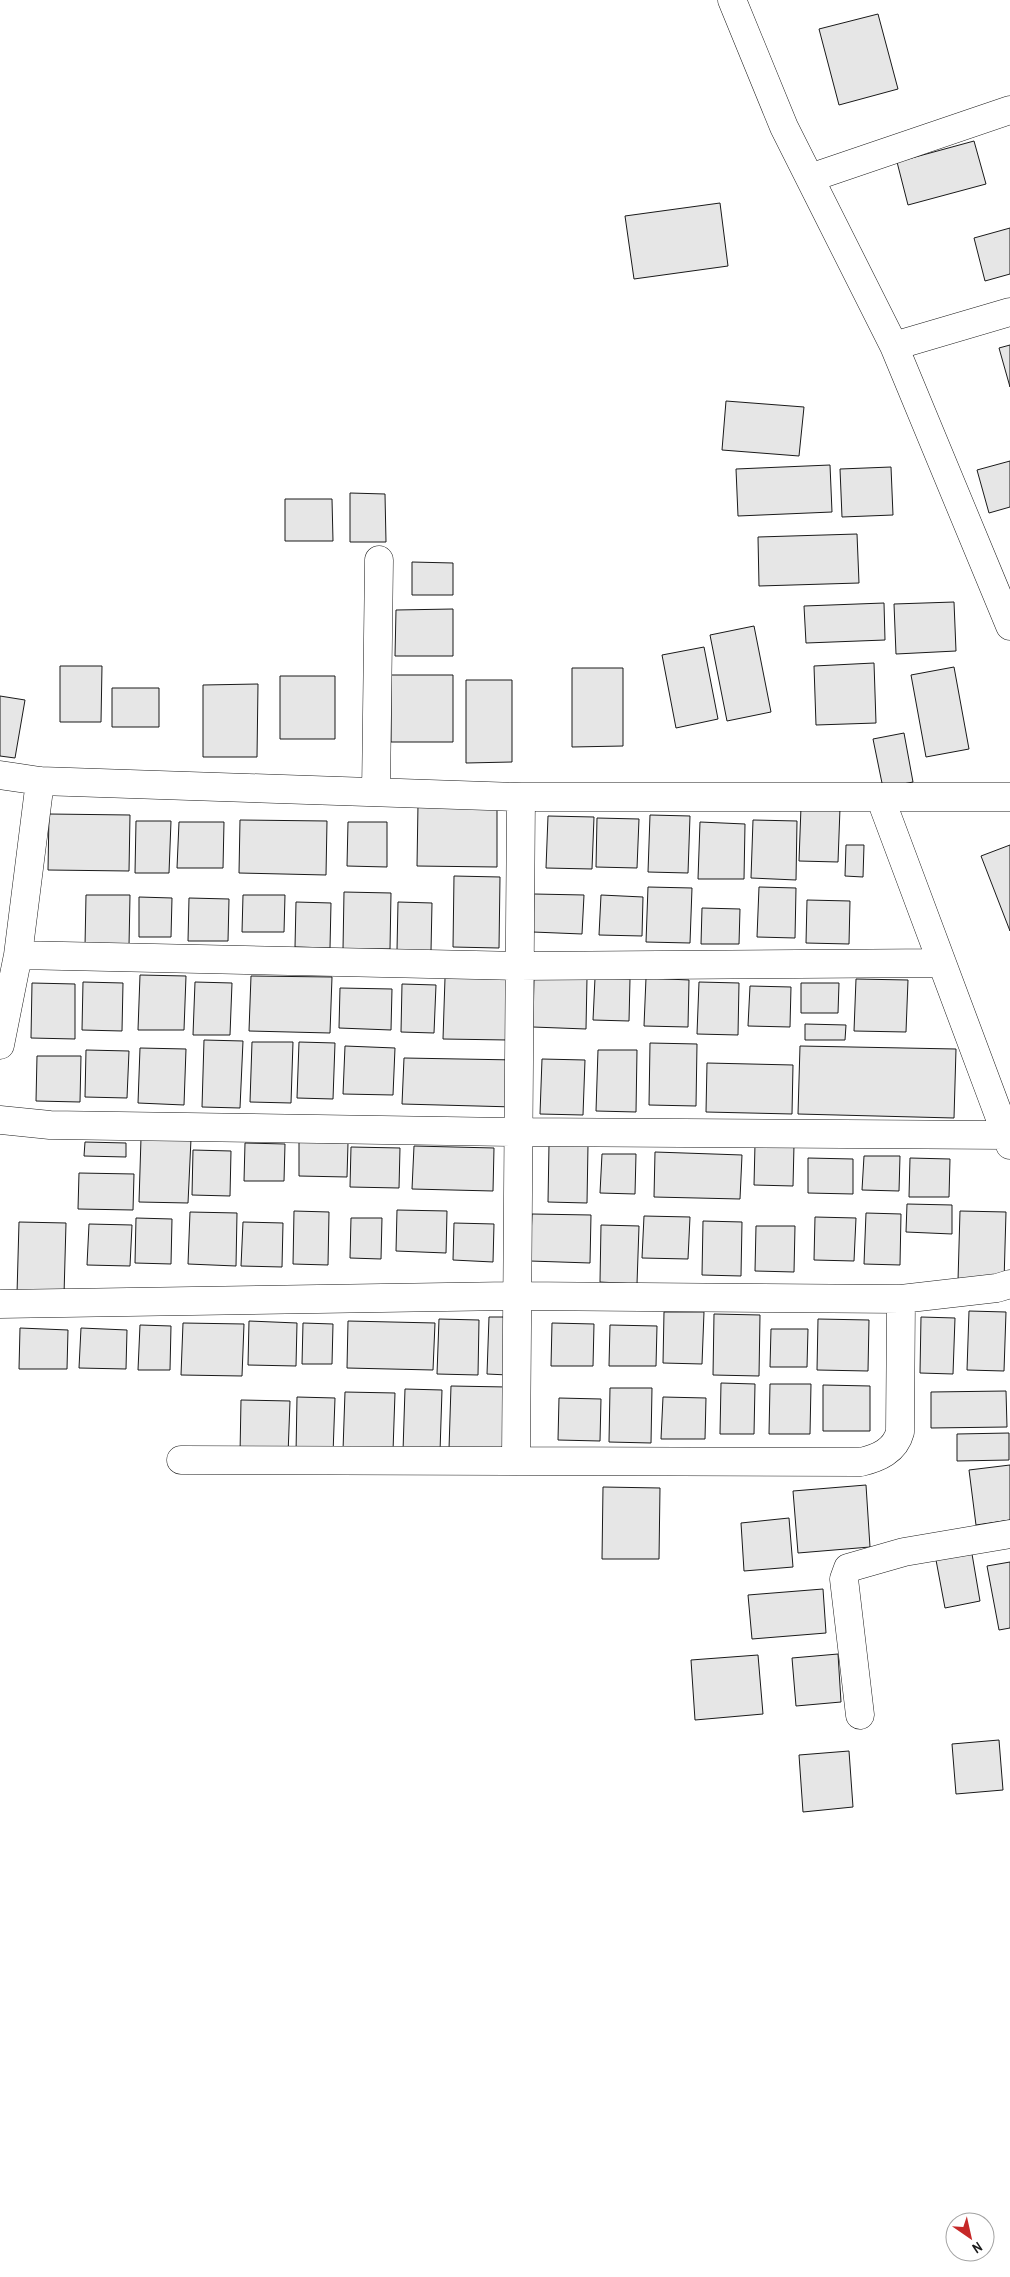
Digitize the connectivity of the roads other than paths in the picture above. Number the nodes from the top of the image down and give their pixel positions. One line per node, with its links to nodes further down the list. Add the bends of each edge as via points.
1 (732, 0): 3 (street, via 784,127)
2 (1010, 110): 3 (street)
3 (810, 178): 5 (street)
4 (1010, 312): 5 (street)
5 (894, 346): 7 (street)
6 (379, 560): 10 (street)
7 (1010, 626)
8 (0, 775): 9 (street)
9 (40, 781): 10 (street); 14 (street)
10 (376, 792): 11 (street)
11 (521, 796): 12 (street); 16 (street)
12 (880, 797): 13 (street); 15 (street)
13 (1010, 797)
14 (18, 955): 16 (street); 17 (street)
15 (942, 963): 16 (street); 20 (street)
16 (520, 966): 19 (street)
17 (0, 1045)
18 (0, 1120): 19 (street, via 60,1125)
19 (518, 1132): 20 (street); 22 (street)
20 (1008, 1140)
21 (1010, 1284): 23 (street)
22 (516, 1296): 23 (street); 24 (street); 26 (street)
23 (901, 1299): 26 (street, via 900,1432 897,1442 878,1458 861,1462)
24 (0, 1304)
25 (181, 1460): 26 (street)
26 (516, 1460)
27 (1010, 1534): 28 (street, via 904,1552 848,1568 844,1579)
28 (860, 1715)

